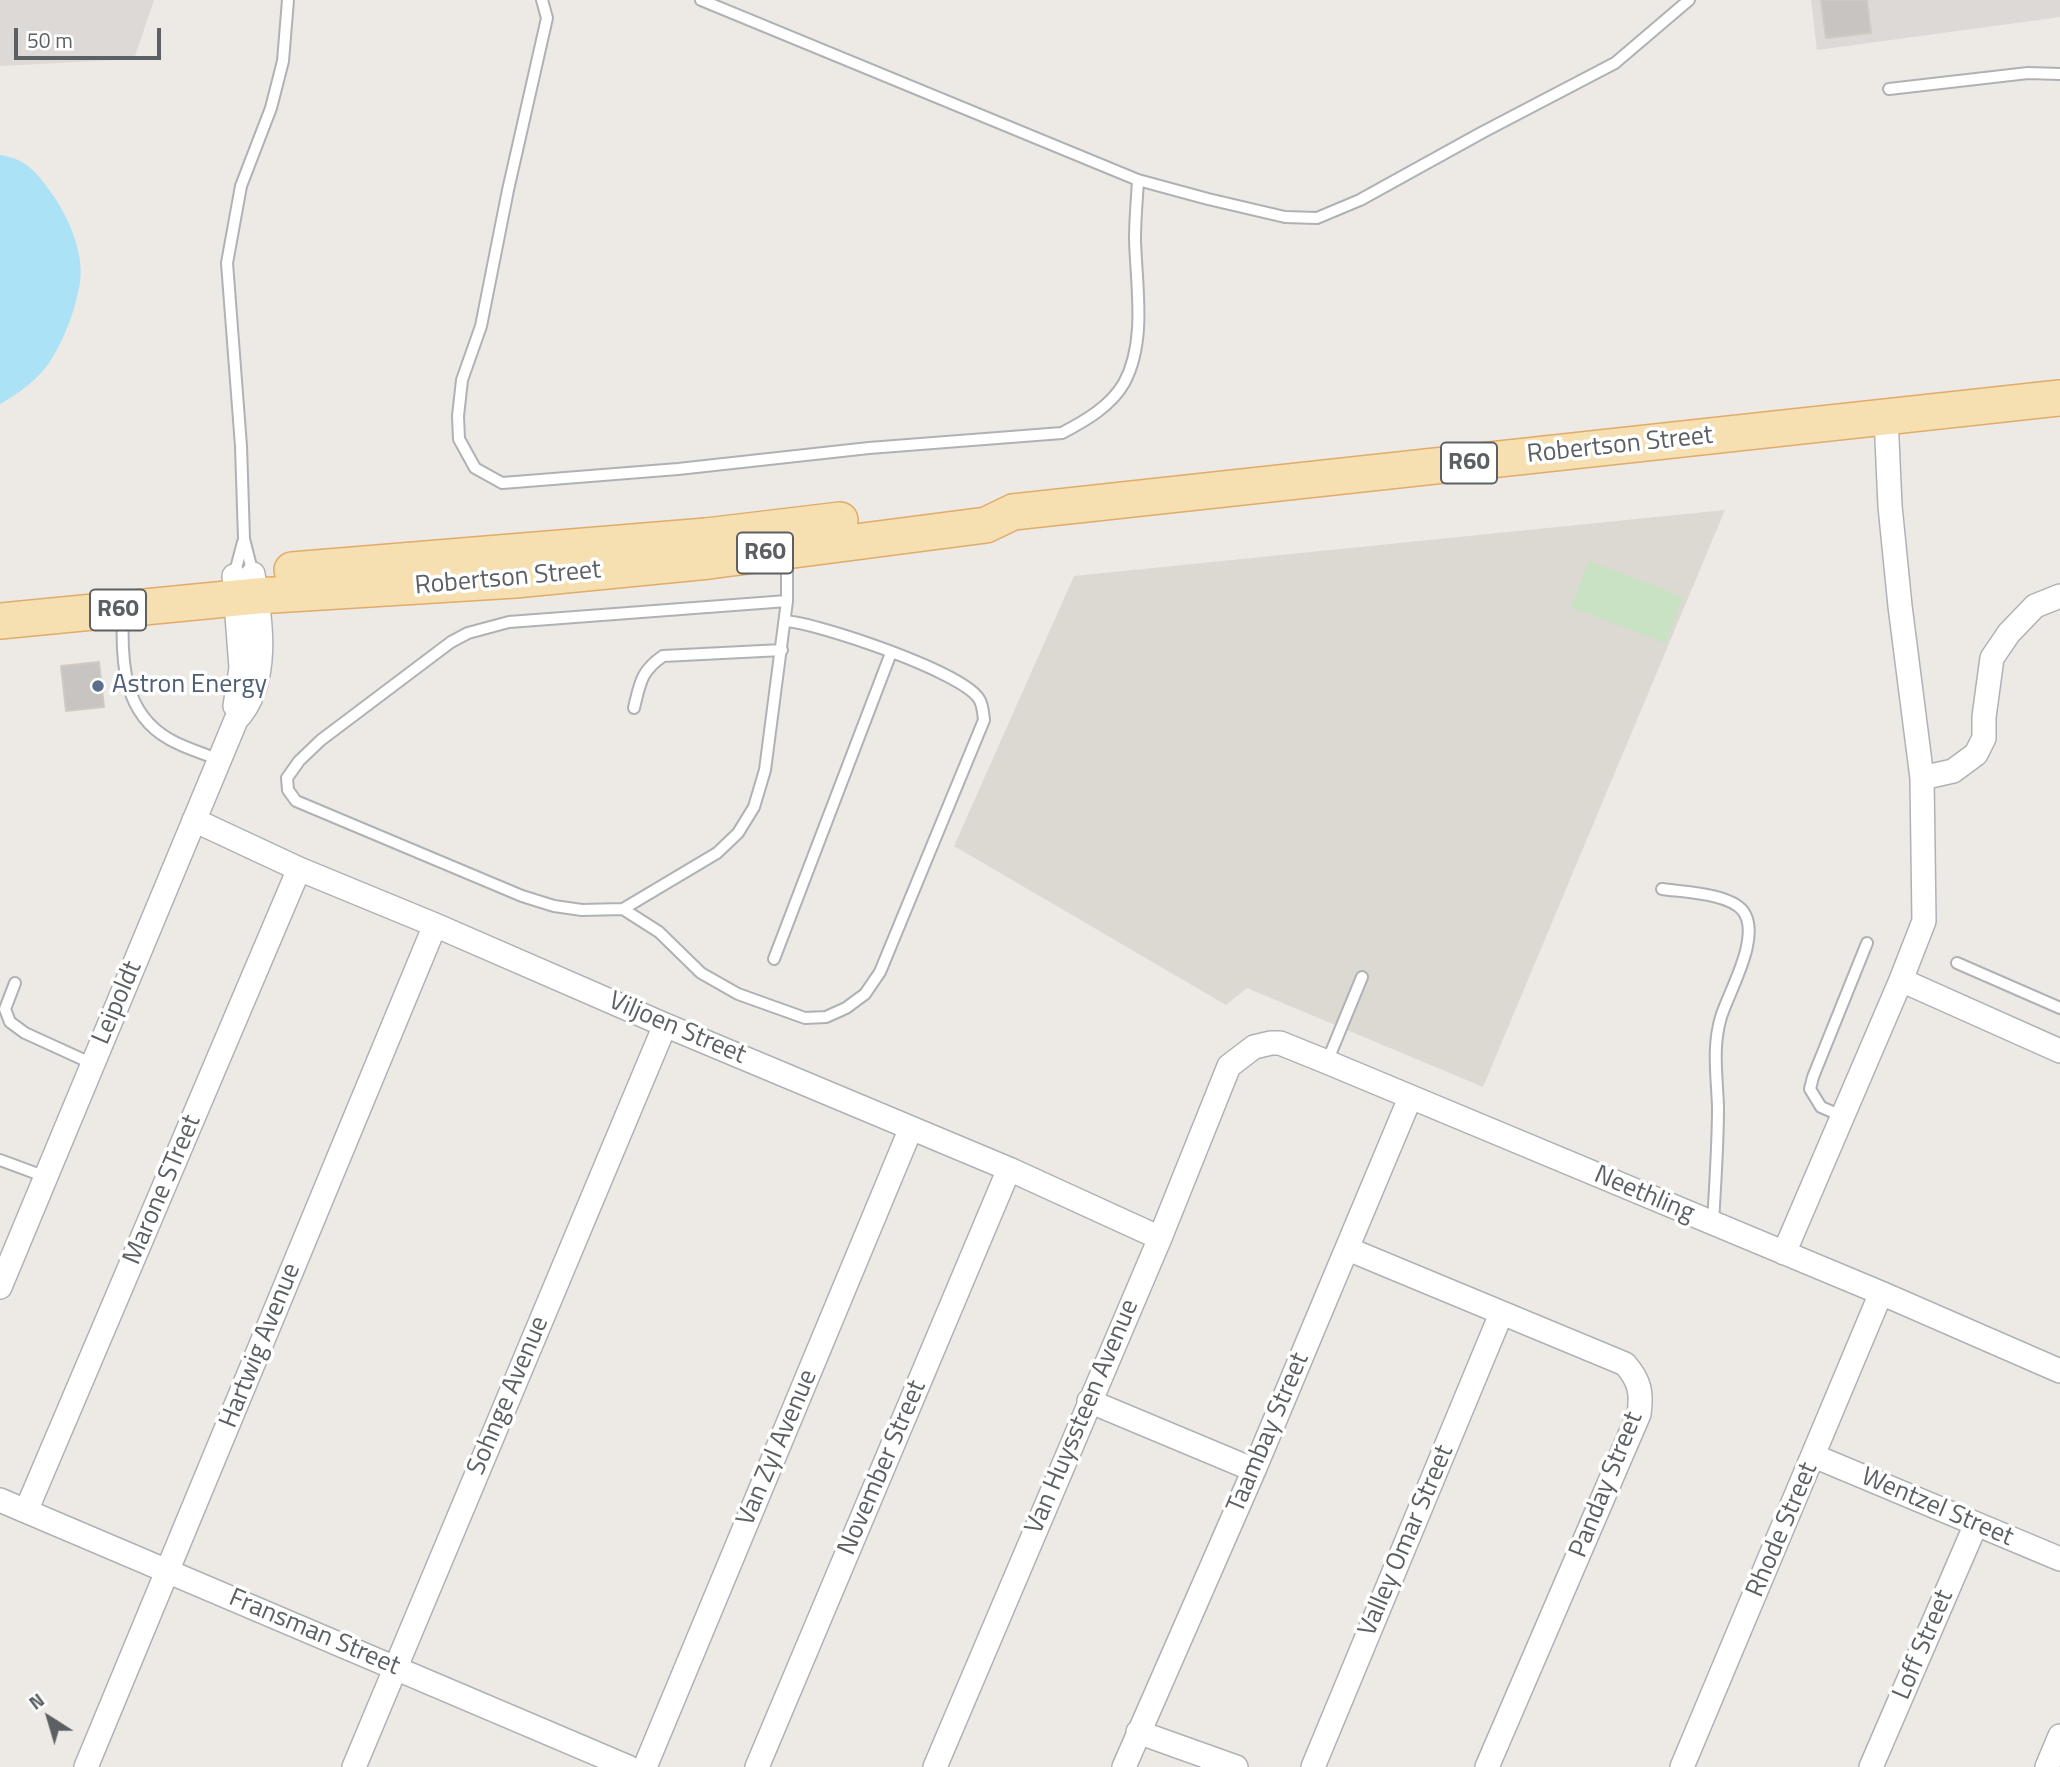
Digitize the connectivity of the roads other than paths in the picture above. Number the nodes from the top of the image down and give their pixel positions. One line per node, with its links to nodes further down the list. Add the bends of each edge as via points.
1 (288, 0): 11 (lane, via 283,61 271,108 241,186 227,263)
2 (542, 0): 7 (lane, via 547,18 458,416 459,439 475,468 502,483 1062,433 1094,414 1124,383 1138,340)
3 (701, 0): 7 (lane)
4 (1689, 0): 7 (lane, via 1615,63 1360,201 1317,218 1285,217)
5 (2060, 74): 6 (lane)
6 (1889, 89)
7 (1138, 180)
8 (2060, 398): 9 (main road, Robertson Street / R60)
9 (1886, 417): 10 (main road, Robertson Street / R60, via 1013,512 986,525); 23 (street, via 1898,593)
10 (785, 538): 12 (main road, Robertson Street / R60, via 709,561 514,580); 15 (lane)
11 (244, 539): 12 (lane); 12 (lane)
12 (245, 586): 14 (main road, Robertson Street / R60); 16 (main road, Robertson Street / R60); 22 (street, Leipoldt, via 236,720)
13 (2060, 596): 23 (street, via 2035,607 1992,658 1984,738 1976,754 1953,771)
14 (0, 601)
15 (787, 601): 18 (lane); 27 (lane, via 509,622 468,633 321,740 287,778 296,802 522,896 582,910)
16 (123, 609): 17 (main road, Robertson Street / R60); 22 (lane, via 125,675 142,715 171,740)
17 (0, 621)
18 (785, 621): 19 (lane); 20 (lane, via 822,627)
19 (782, 650): 21 (lane, via 663,656 642,677); 27 (lane, via 765,770 754,807 738,833 706,860)
20 (891, 653): 27 (lane, via 970,689 979,698 984,720 880,972 866,994 826,1017 805,1018 773,1007 701,973 659,932); 30 (lane)
21 (635, 708)
22 (219, 760): 24 (street, Leipoldt)
23 (1922, 778): 33 (street, via 1924,921)
24 (194, 820): 25 (street, Viljoen Street); 39 (street, Leipoldt)
25 (299, 869): 28 (street, Viljoen Street); 59 (street, Marone STreet)
26 (1662, 889): 47 (lane, via 1729,902 1743,910 1748,924 1749,942 1717,1041)
27 (623, 909)
28 (435, 925): 36 (street, Viljoen Street); 62 (street, Hartwig Avenue)
29 (1867, 943): 42 (lane, via 1810,1089 1821,1107)
30 (774, 959)
31 (1957, 964): 35 (lane)
32 (1362, 977): 38 (lane)
33 (1901, 981): 37 (street); 42 (street)
34 (15, 983): 39 (lane, via 5,1009 10,1022)
35 (2060, 1008)
36 (665, 1025): 43 (street, Viljoen Street); 63 (street, Sohnge Avenue)
37 (2060, 1051)
38 (1327, 1062): 40 (street, Neethling, via 1271,1043 1254,1047); 41 (street, Neethling)
39 (93, 1064): 46 (street, Leipoldt)
40 (1229, 1066): 48 (street, Van Huyssteen Avenue)
41 (1410, 1098): 47 (street, Neethling); 49 (street, Taambay Street)
42 (1842, 1116): 50 (street)
43 (911, 1128): 45 (street, Viljoen Street); 69 (street, Van Zyl Avenue)
44 (0, 1160): 46 (lane)
45 (1009, 1169): 48 (street, Viljoen Street); 70 (street, November Street)
46 (46, 1177): 51 (street, Leipoldt)
47 (1713, 1224): 50 (street, Neethling)
48 (1160, 1238): 55 (street, Van Huyssteen Avenue)
49 (1348, 1249): 53 (street, Panday Street); 57 (street, Taambay Street)
50 (1784, 1253): 52 (street, Neethling)
51 (0, 1287)
52 (1881, 1293): 54 (street, Neethling); 56 (street, Rhode Street)
53 (1501, 1314): 74 (street, Valley Omar Street); 75 (street, Panday Street, via 1625,1364 1642,1393 1639,1414)
54 (2060, 1371)
55 (1089, 1401): 57 (street); 71 (street, Van Huyssteen Avenue)
56 (1814, 1456): 60 (street, Wentzel Street); 76 (street, Rhode Street)
57 (1254, 1470): 64 (street, Taambay Street)
58 (0, 1500): 59 (street, Fransman Street)
59 (26, 1511): 62 (street, Fransman Street)
60 (1976, 1524): 61 (street, Wentzel Street); 77 (street, Loff Street)
61 (2060, 1559)
62 (168, 1571): 63 (street, Fransman Street); 66 (street, Hartwig Avenue)
63 (395, 1667): 67 (street, Sohnge Avenue); 68 (street, Fransman Street)
64 (1139, 1732): 72 (street, Taambay Street); 73 (street)
65 (2060, 1736): 78 (street)
66 (86, 1767)
67 (354, 1767)
68 (628, 1767)
69 (645, 1767)
70 (757, 1767)
71 (935, 1767)
72 (1124, 1767)
73 (1236, 1767)
74 (1313, 1767)
75 (1487, 1767)
76 (1682, 1767)
77 (1871, 1767)
78 (2047, 1767)

